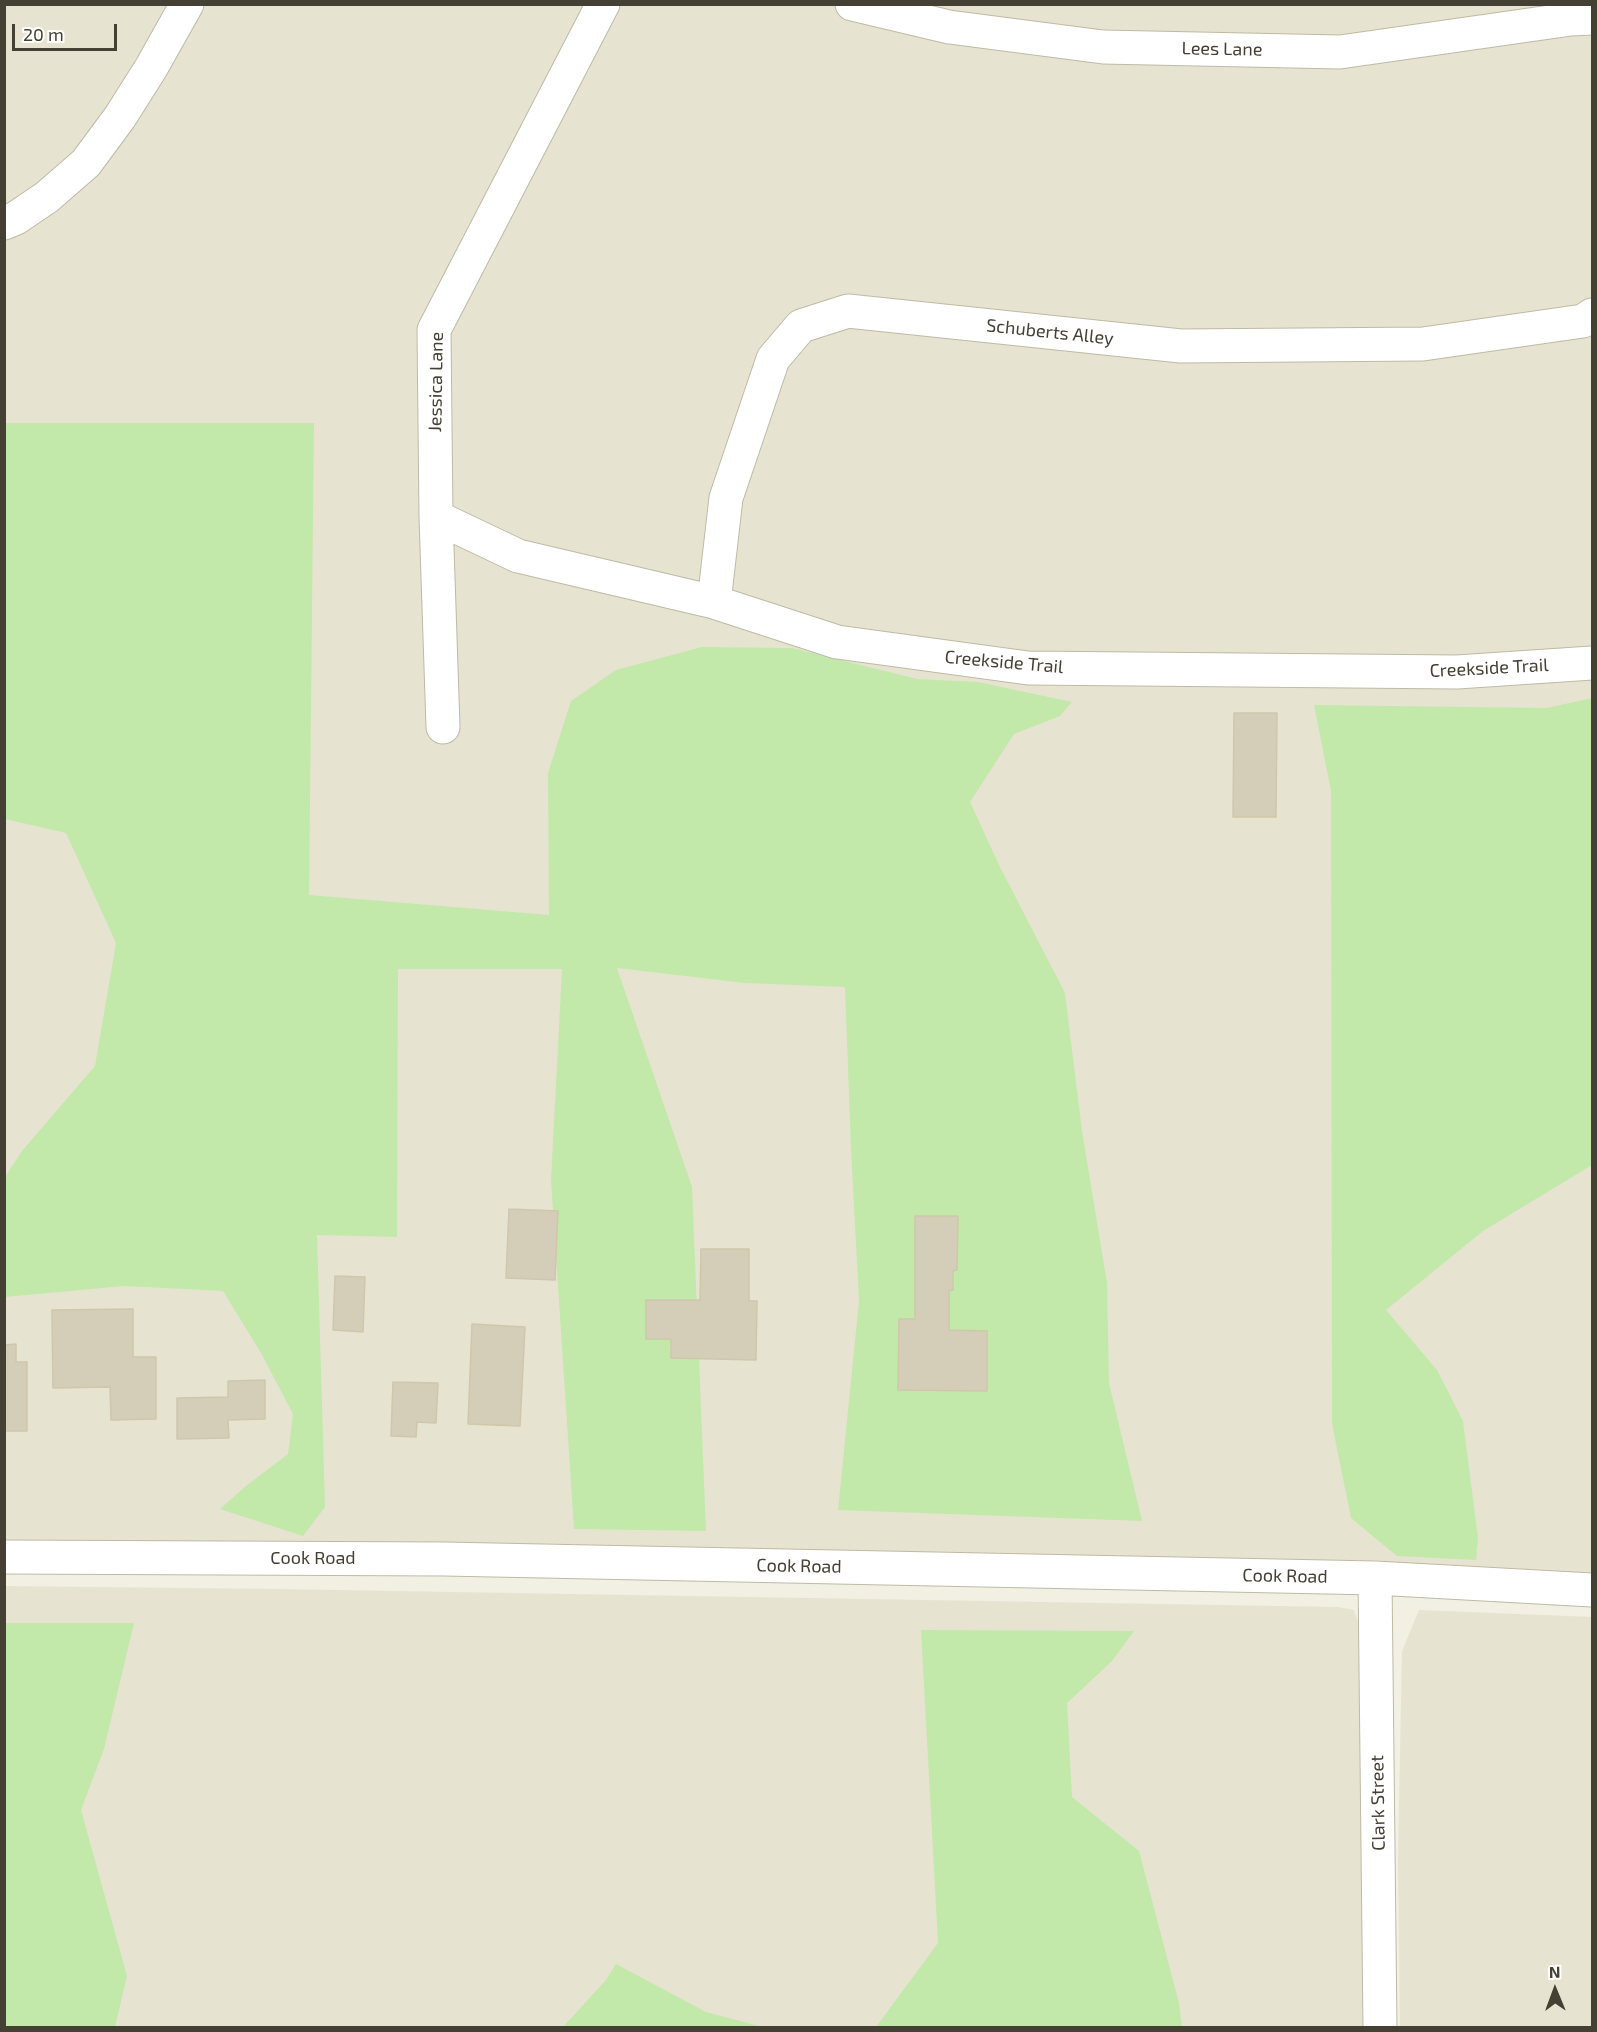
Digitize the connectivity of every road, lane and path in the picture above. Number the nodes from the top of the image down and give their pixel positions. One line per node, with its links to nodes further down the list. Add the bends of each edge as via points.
1 (187, 4): 5 (street, via 126,108 86,163 47,197)
2 (603, 4): 7 (street, Jessica Lane, via 434,330)
3 (852, 4): 4 (street, Lees Lane, via 949,27 1103,47 1340,52)
4 (1593, 18)
5 (4, 223)
6 (1593, 315): 8 (street, Schuberts Alley, via 1583,321 1424,344 1181,346 848,311 801,326 773,358 726,498)
7 (436, 517): 8 (street, Creekside Trail, via 518,556); 10 (street, Jessica Lane)
8 (714, 602): 9 (street, Creekside Trail, via 837,642 1028,668 1456,672)
9 (1593, 663)
10 (443, 727)
11 (4, 1557): 12 (street, Cook Road, via 444,1559)
12 (1375, 1578): 13 (street, Cook Road); 14 (street, Clark Street)
13 (1593, 1590)
14 (1380, 2028)

